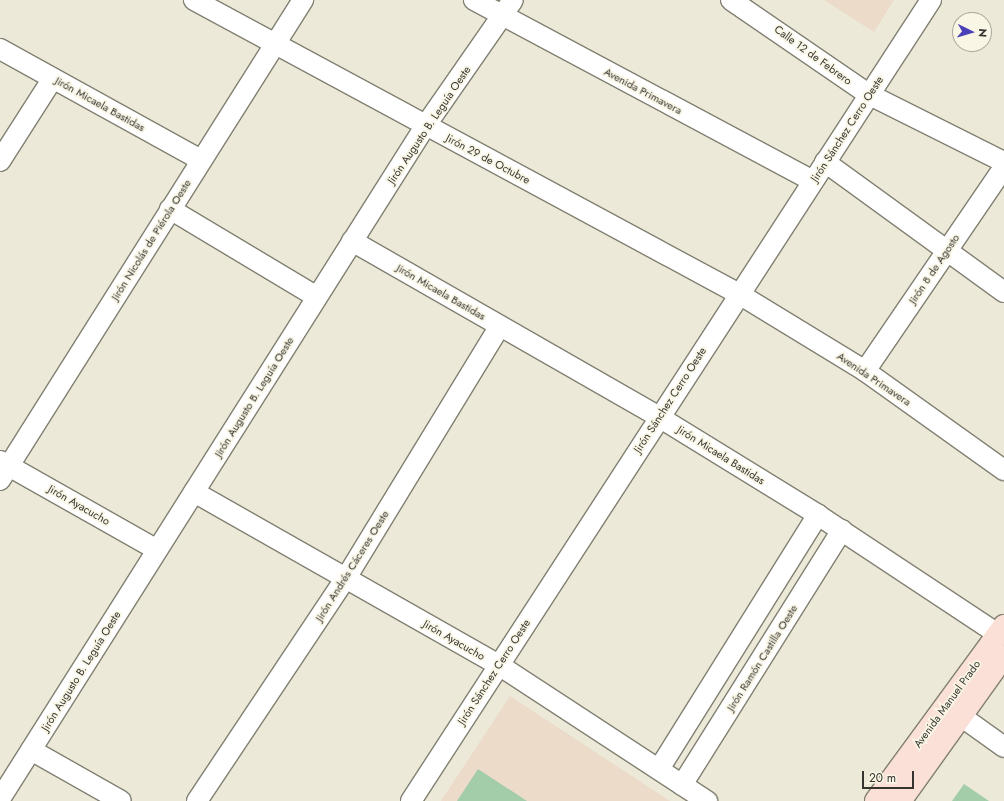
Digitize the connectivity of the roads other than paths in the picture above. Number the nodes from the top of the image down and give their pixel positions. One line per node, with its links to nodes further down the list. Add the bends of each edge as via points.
1 (194, 0): 8 (street, Jirón 29 de Octubre)
2 (303, 0): 8 (street, Jirón Nicolás de Piérola Oeste)
3 (474, 0): 7 (street, Avenida Primavera)
4 (513, 0): 7 (street, Jirón Augusto B. Leguía Oeste)
5 (731, 0): 11 (street, Calle 12 de Febrero)
6 (931, 0): 11 (street, Jirón Sánchez Cerro Oeste)
7 (503, 17): 12 (street, Jirón Augusto B. Leguía Oeste); 18 (street, Avenida Primavera)
8 (275, 43): 12 (street, Jirón 29 de Octubre); 13 (street, Jirón Nicolás de Piérola Oeste)
9 (0, 49): 10 (street, Jirón Micaela Bastidas)
10 (53, 78): 13 (street, Jirón Micaela Bastidas); 14 (street)
11 (870, 95): 15 (street, Jirón Sánchez Cerro Oeste); 16 (street, Calle 12 de Febrero)
12 (426, 125): 20 (street, Jirón Augusto B. Leguía Oeste); 23 (street, Jirón 29 de Octubre)
13 (201, 160): 19 (street, Jirón Nicolás de Piérola Oeste)
14 (0, 162)
15 (825, 162): 18 (street, Jirón Sánchez Cerro Oeste); 21 (street)
16 (1004, 162)
17 (1004, 167): 21 (street, Jirón 8 de Agosto)
18 (813, 181): 23 (street, Jirón Sánchez Cerro Oeste)
19 (170, 210): 24 (street); 28 (street, Jirón Nicolás de Piérola Oeste)
20 (352, 241): 24 (street, Jirón Augusto B. Leguía Oeste); 25 (street, Jirón Micaela Bastidas)
21 (948, 249): 22 (street); 26 (street, Jirón 8 de Agosto)
22 (1004, 292)
23 (740, 294): 26 (street, Avenida Primavera); 27 (street, Jirón Sánchez Cerro Oeste)
24 (317, 297): 30 (street, Jirón Augusto B. Leguía Oeste)
25 (500, 326): 27 (street, Jirón Micaela Bastidas); 34 (street, Jirón Andrés Cáceres Oeste)
26 (865, 371): 29 (street, Avenida Primavera)
27 (660, 417): 31 (street, Jirón Micaela Bastidas); 37 (street, Jirón Sánchez Cerro Oeste)
28 (3, 469): 33 (street, Jirón Ayacucho)
29 (1004, 470)
30 (194, 492): 33 (street, Jirón Augusto B. Leguía Oeste); 34 (street, Jirón Ayacucho)
31 (818, 514): 32 (street, Jirón Micaela Bastidas); 41 (street)
32 (842, 530): 35 (street, Jirón Micaela Bastidas); 42 (street, Jirón Ramón Castilla Oeste)
33 (157, 550): 40 (street, Jirón Augusto B. Leguía Oeste)
34 (346, 578): 37 (street, Jirón Ayacucho); 45 (street, Jirón Andrés Cáceres Oeste)
35 (1001, 630): 38 (main road, Avenida Manuel Prado)
36 (1004, 656): 38 (main road, Avenida Manuel Prado)
37 (499, 665): 41 (street, Jirón Ayacucho); 46 (street, Jirón Sánchez Cerro Oeste)
38 (953, 711): 39 (street); 48 (main road, Avenida Manuel Prado); 49 (main road, Avenida Manuel Prado)
39 (1004, 747)
40 (31, 750): 43 (street, Jirón Augusto B. Leguía Oeste); 44 (street)
41 (659, 769): 42 (street, Jirón Ayacucho)
42 (682, 785): 47 (street, Jirón Ayacucho)
43 (1, 796)
44 (121, 801)
45 (198, 801)
46 (411, 801)
47 (707, 801)
48 (876, 801)
49 (900, 801)

